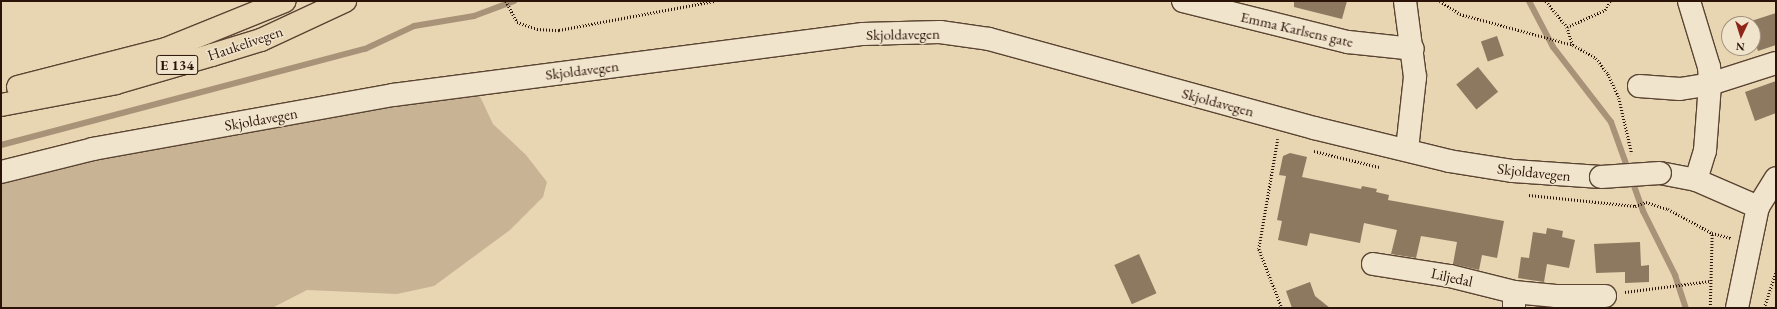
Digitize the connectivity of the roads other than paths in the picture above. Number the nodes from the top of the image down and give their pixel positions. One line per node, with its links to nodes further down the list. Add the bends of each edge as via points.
1 (285, 1): 10 (highway, Haukelivegen / E 134, via 166,49)
2 (345, 1): 11 (highway, Haukelivegen / E 134, via 296,25 219,53 116,83)
3 (1183, 1): 6 (street, Emma Karlsens gate, via 1348,42)
4 (1406, 1): 6 (street)
5 (1692, 10): 8 (street, via 1709,67)
6 (1413, 49): 12 (street, via 1414,104)
7 (1776, 63): 8 (street)
8 (1710, 84): 9 (street, via 1680,89); 15 (street, via 1705,151)
9 (1639, 86)
10 (1, 91)
11 (1, 105)
12 (1407, 150): 13 (street, Skjoldavegen, via 1314,128 989,39 946,32 855,35 393,95 94,149); 15 (street, Skjoldavegen, bridge, via 1449,161 1512,171 1601,176 1660,173)
13 (1, 172)
14 (1776, 178): 16 (street)
15 (1696, 180): 16 (street, Skjoldavegen)
16 (1758, 207): 20 (street)
17 (1373, 264): 19 (street, Liljedal, via 1450,276)
18 (1605, 296): 19 (street, Liljedal, via 1556,296)
19 (1514, 300)
20 (1737, 308)

